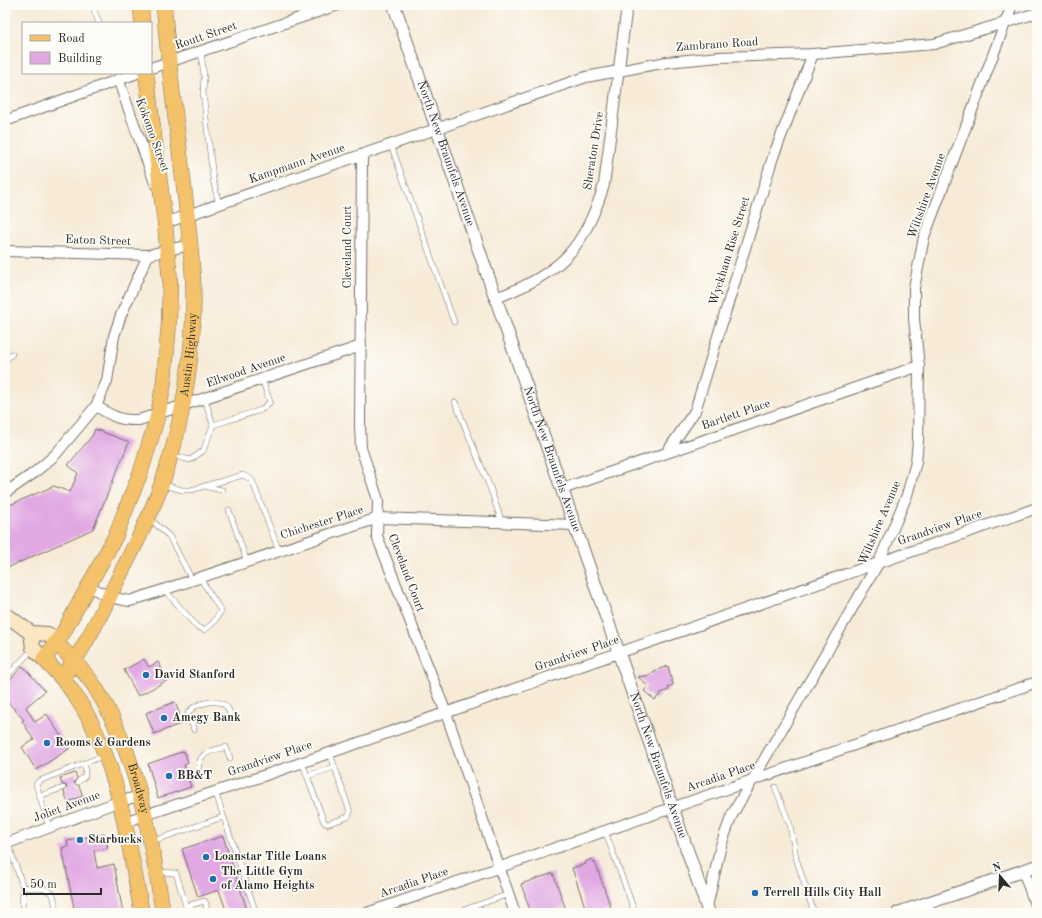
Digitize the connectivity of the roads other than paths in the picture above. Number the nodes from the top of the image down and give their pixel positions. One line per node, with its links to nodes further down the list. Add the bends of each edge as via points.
1 (92, 5): 9 (lane)
2 (141, 5): 10 (main road)
3 (164, 5): 14 (main road, Austin Highway)
4 (338, 5): 12 (street, Routt Street)
5 (394, 5): 21 (street, North New Braunfels Avenue)
6 (627, 5): 16 (street, Sheraton Drive)
7 (1012, 5): 11 (street, Wiltshire Avenue)
8 (1037, 12): 11 (street, Zambrano Road)
9 (99, 22)
10 (142, 22)
11 (1005, 24): 13 (street, Zambrano Road, via 934,44); 37 (street, Wiltshire Avenue, via 924,237 914,288)
12 (201, 51): 14 (street, Routt Street); 25 (lane, via 204,77 202,92 213,179)
13 (813, 54): 16 (street, Zambrano Road, via 719,57 667,62); 45 (street, Wyckham Rise Street, via 772,156 695,410)
14 (168, 62): 15 (street, Routt Street); 26 (main road, Austin Highway)
15 (152, 68)
16 (618, 72): 21 (street, Zambrano Road, via 586,77); 32 (street, Sheraton Drive, via 604,184 590,222 572,252 558,266 520,289)
17 (130, 74): 19 (street)
18 (146, 74): 24 (main road, Austin Highway)
19 (117, 76): 20 (street); 24 (street, Kokomo Street)
20 (5, 121)
21 (437, 129): 22 (street, Kampmann Avenue); 32 (street, North New Braunfels Avenue)
22 (391, 145): 23 (street, Kampmann Avenue); 33 (lane)
23 (362, 155): 25 (street, Kampmann Avenue); 34 (street, Cleveland Court)
24 (161, 200): 27 (main road, Austin Highway)
25 (219, 205): 26 (street, Kampmann Avenue)
26 (187, 216): 27 (street, Kampmann Avenue); 28 (main road, Austin Highway)
27 (165, 223): 30 (main road, Austin Highway)
28 (189, 245): 30 (street, Eaton Street); 42 (main road, Austin Highway, via 193,280 192,324 187,384)
29 (5, 251): 31 (street, Eaton Street)
30 (167, 251): 31 (street, Eaton Street); 43 (main road, Austin Highway, via 170,281 169,323)
31 (148, 255): 41 (street, via 121,315 114,336 107,381)
32 (496, 298): 49 (street, North New Braunfels Avenue)
33 (454, 322)
34 (361, 346): 38 (street, Ellwood Avenue); 55 (street, Cleveland Court, via 361,448 378,500)
35 (12, 354): 36 (lane)
36 (5, 361)
37 (919, 366): 45 (street, Bartlett Place); 60 (street, Wiltshire Avenue, via 920,412 916,462 907,495)
38 (262, 379): 39 (street, Ellwood Avenue); 44 (lane, via 270,402 261,410)
39 (205, 399): 42 (street, Ellwood Avenue); 44 (lane)
40 (455, 402): 56 (lane)
41 (96, 406): 43 (street, Ellwood Avenue, via 125,421); 51 (street, via 55,455)
42 (182, 407): 43 (street, Ellwood Avenue); 46 (main road, Austin Highway)
43 (158, 415): 62 (main road, Austin Highway, via 129,503 115,537)
44 (213, 425): 46 (lane, via 203,451 190,460)
45 (667, 452): 49 (street, Bartlett Place)
46 (171, 454): 47 (main road, Austin Highway)
47 (161, 484): 48 (lane, via 182,490); 54 (main road, Austin Highway)
48 (207, 487): 50 (lane); 58 (lane, via 243,475 252,480)
49 (562, 489): 57 (street, North New Braunfels Avenue)
50 (222, 490)
51 (5, 493)
52 (1037, 508): 60 (street, Grandview Place)
53 (229, 510): 59 (lane)
54 (148, 518): 61 (lane, via 169,536); 64 (main road, Austin Highway)
55 (378, 518): 56 (street, Chichester Place); 58 (street, Chichester Place); 75 (street, Cleveland Court, via 377,536)
56 (502, 523): 57 (street, Chichester Place)
57 (574, 525): 69 (street, North New Braunfels Avenue)
58 (279, 551): 59 (street, Chichester Place)
59 (247, 562): 61 (street, Chichester Place)
60 (879, 562): 69 (street, Grandview Place); 86 (street, Wiltshire Avenue)
61 (196, 579): 63 (street, Chichester Place); 63 (lane, via 221,611 205,630 197,627)
62 (89, 586): 64 (street, Chichester Place); 67 (main road, Austin Highway)
63 (164, 589): 64 (street, Chichester Place, via 130,601)
64 (109, 597): 71 (main road, Austin Highway)
65 (7, 619): 66 (main road, Broadway)
66 (31, 633): 67 (main road, Broadway, via 48,634); 68 (main road)
67 (57, 642): 70 (main road, Austin Highway); 71 (main road, Broadway)
68 (33, 648): 70 (main road, Broadway); 72 (lane)
69 (619, 653): 75 (street, Grandview Place); 94 (street, North New Braunfels Avenue)
70 (44, 659): 73 (main road, Broadway)
71 (74, 662): 73 (main road, Austin Highway); 92 (main road, Broadway, via 94,685 114,722)
72 (5, 678)
73 (62, 678): 79 (main road, Broadway, via 74,694)
74 (1037, 682): 86 (street, Arcadia Place)
75 (446, 713): 78 (street, Grandview Place); 103 (street, Cleveland Court)
76 (231, 717): 77 (lane, via 227,708 219,702 207,702 188,713)
77 (194, 730)
78 (330, 753): 81 (street, Grandview Place); 83 (lane)
79 (106, 754): 82 (lane); 93 (main road, Broadway)
80 (230, 758): 84 (lane, via 226,747 202,755 198,761)
81 (302, 762): 85 (lane); 90 (street, Grandview Place)
82 (85, 763): 87 (lane, via 85,776); 91 (lane, via 39,781 36,784)
83 (335, 767): 85 (lane); 85 (lane, via 350,812 348,817 328,824 324,822)
84 (198, 771)
85 (307, 776)
86 (752, 780): 94 (street, Arcadia Place); 111 (street, Wiltshire Avenue, via 732,815 721,845)
87 (78, 782)
88 (775, 787): 123 (lane, via 790,825 796,858)
89 (63, 788): 91 (lane)
90 (215, 791): 95 (street, Grandview Place); 96 (lane)
91 (38, 796): 98 (lane)
92 (140, 796): 93 (street, Joliet Avenue); 95 (main road, Broadway)
93 (120, 801): 97 (main road, Broadway); 98 (street, Joliet Avenue)
94 (672, 807): 99 (street, Arcadia Place); 111 (street, North New Braunfels Avenue)
95 (145, 816): 97 (street, Grandview Place); 100 (main road, Broadway)
96 (223, 817): 100 (lane); 119 (lane)
97 (124, 822): 115 (main road, Broadway)
98 (49, 828): 101 (street, Joliet Avenue)
99 (605, 831): 103 (street, Arcadia Place); 109 (lane)
100 (150, 842): 105 (main road, Broadway)
101 (6, 843): 106 (lane)
102 (1037, 866): 104 (street)
103 (500, 868): 107 (street, Cleveland Court); 110 (street, Arcadia Place)
104 (1023, 870): 112 (street); 124 (street)
105 (156, 871): 108 (lane, via 176,873); 116 (main road, Broadway)
106 (23, 888): 113 (lane); 114 (lane, via 45,889 53,894)
107 (509, 894): 121 (lane); 122 (street, Cleveland Court)
108 (186, 906): 117 (lane); 118 (lane, via 205,901)
109 (632, 907)
110 (387, 910): 120 (street, Arcadia Place)
111 (708, 910)
112 (1037, 910)
113 (22, 913)
114 (57, 913)
115 (142, 913)
116 (163, 913)
117 (188, 913)
118 (208, 913)
119 (256, 913)
120 (367, 913)
121 (455, 913)
122 (515, 913)
123 (814, 913)
124 (898, 913)

